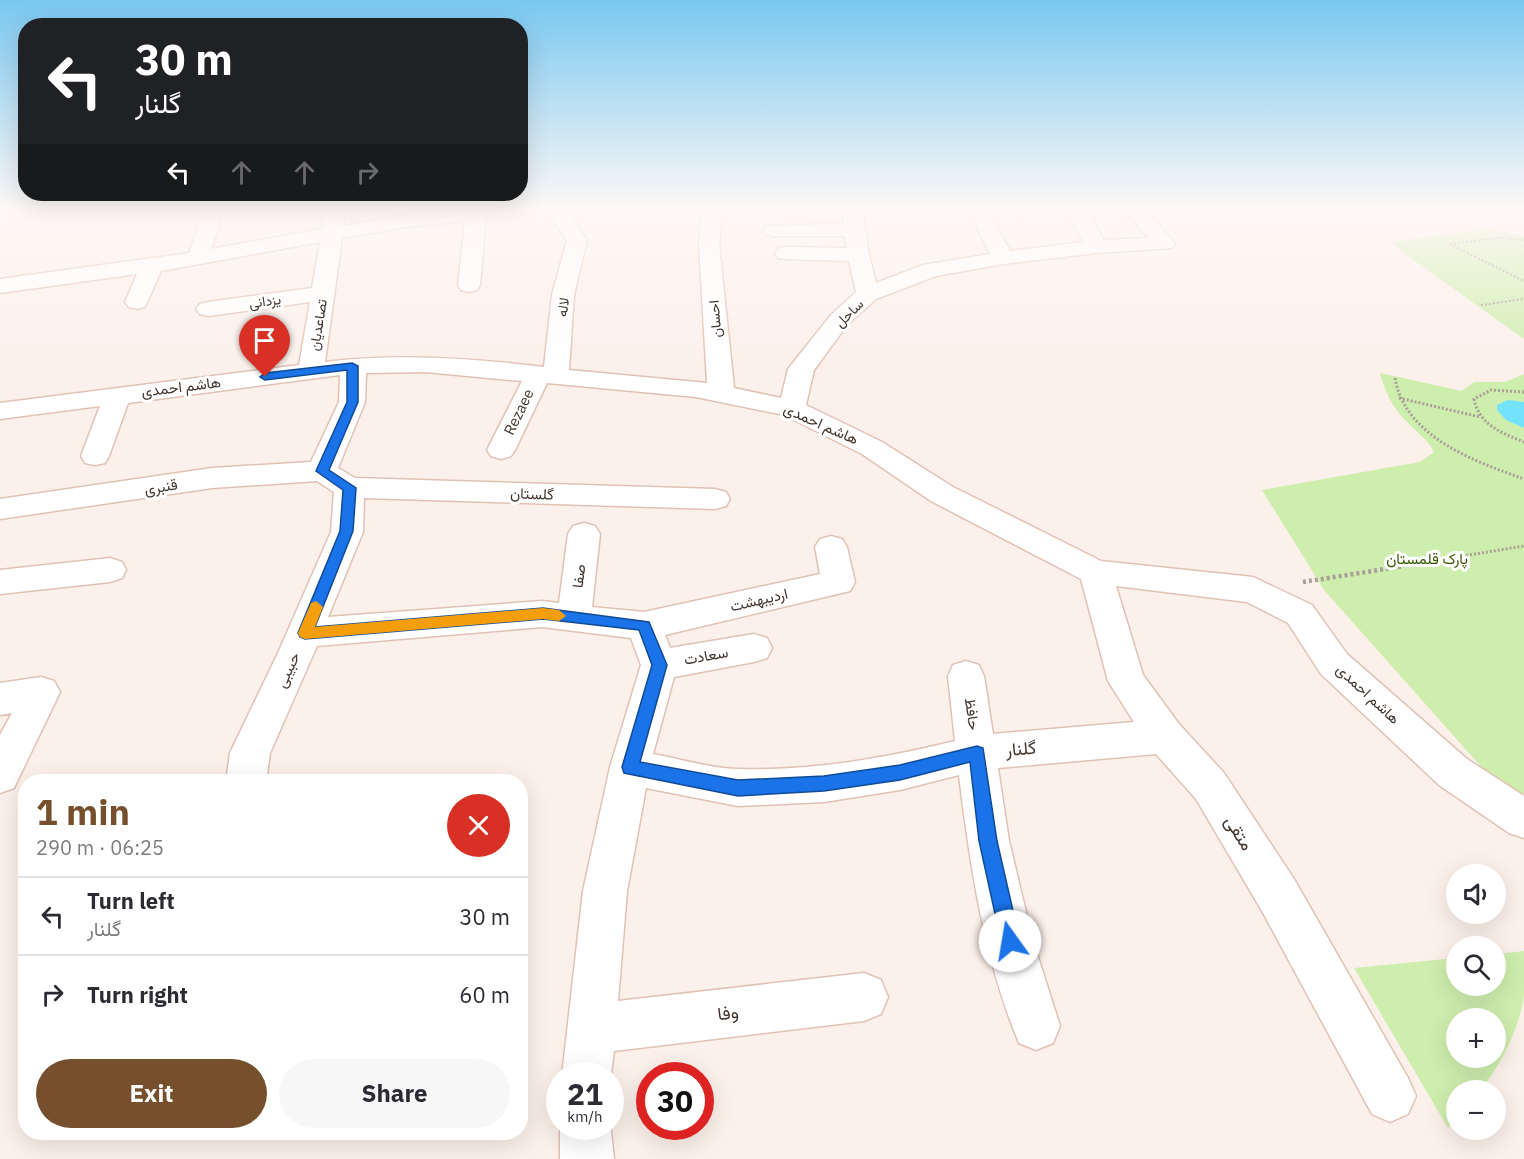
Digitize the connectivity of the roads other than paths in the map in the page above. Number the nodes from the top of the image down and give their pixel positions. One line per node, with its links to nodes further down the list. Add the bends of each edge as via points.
1 (177, 261): 8 (street)
2 (327, 261): 11 (street, تصاعدیان)
3 (471, 261): 9 (street)
4 (573, 261): 17 (street, لاله)
5 (710, 261): 18 (street, احسان)
6 (860, 261): 12 (street)
7 (984, 261): 12 (street, ساحل, via 931,270)
8 (152, 266): 10 (street); 13 (street)
9 (469, 285)
10 (0, 286)
11 (322, 293): 14 (street, یزدانی); 16 (street, تصاعدیان)
12 (868, 294): 20 (street, ساحل, via 838,320 801,369)
13 (137, 302)
14 (208, 309)
15 (352, 366): 16 (street, هاشم احمدی); 17 (street, هاشم احمدی, via 425,364); 24 (street, via 352,402)
16 (310, 371): 19 (street, هاشم احمدی)
17 (547, 375): 18 (street, هاشم احمدی); 22 (street, Rezaee)
18 (721, 394): 20 (street, هاشم احمدی)
19 (118, 395): 21 (street, هاشم احمدی); 23 (street)
20 (792, 408): 31 (street, هاشم احمدی, via 872,448 942,494)
21 (0, 411)
22 (501, 450)
23 (95, 456)
24 (322, 471): 25 (street); 27 (street, قنبری, via 212,478)
25 (349, 488): 26 (street, گلستان); 35 (street, حبیبی, via 347,531)
26 (715, 499)
27 (0, 509)
28 (584, 534): 33 (street, صفا)
29 (831, 547): 34 (street, اردیبهشت, via 838,582)
30 (110, 570): 32 (street)
31 (1095, 572): 40 (street, متقی, via 1126,681); 45 (street, هاشم احمدی, via 1253,590 1300,614 1334,664 1394,719 1453,772)
32 (0, 582)
33 (574, 617): 34 (street); 35 (street, via 543,614)
34 (644, 626): 37 (street)
35 (305, 633): 43 (street, حبیبی, via 250,753)
36 (754, 648): 37 (street, سعادت)
37 (659, 665): 42 (street)
38 (966, 675): 41 (street, حافظ)
39 (0, 699): 44 (street, via 41,692)
40 (1166, 736): 41 (street, گلنار); 50 (street, متقی, via 1210,786 1272,885)
41 (977, 753): 42 (street, گلنار, via 900,772 824,784 738,788); 47 (street, حافظ, via 988,841 1010,941)
42 (630, 767): 48 (street, via 605,891)
43 (247, 774)
44 (0, 775)
45 (1524, 819)
46 (864, 997): 48 (street, وفا)
47 (1036, 1026)
48 (591, 1029): 49 (street)
49 (588, 1062)
50 (1390, 1096)
51 (586, 1140): 52 (street)
52 (587, 1159)

